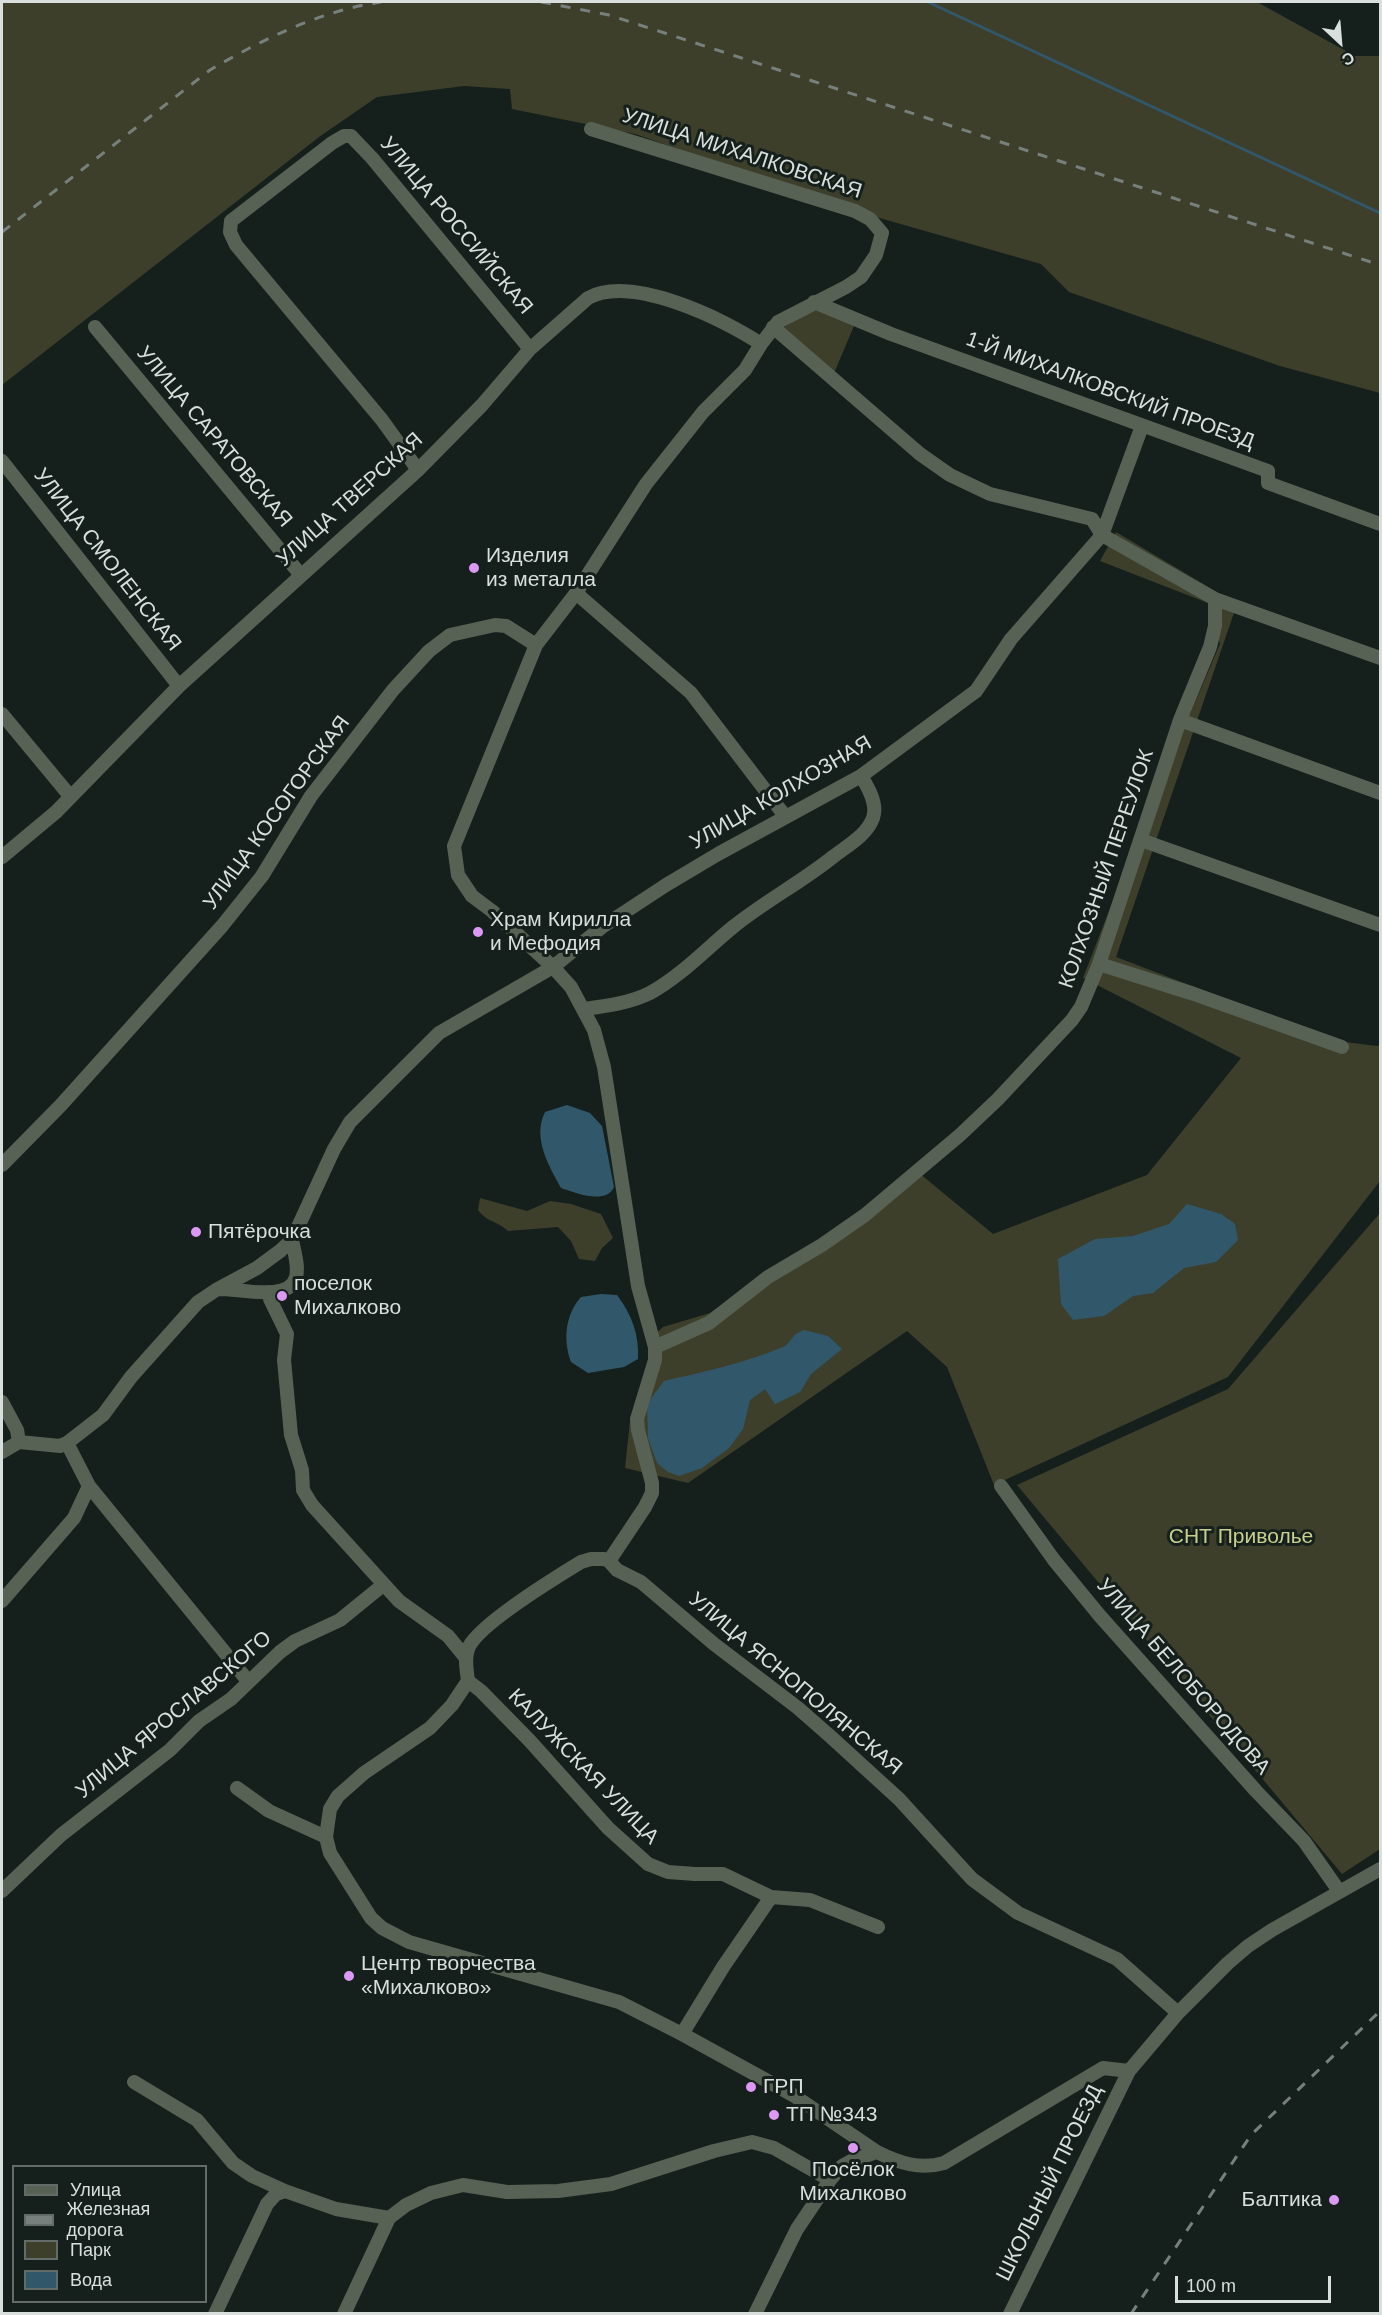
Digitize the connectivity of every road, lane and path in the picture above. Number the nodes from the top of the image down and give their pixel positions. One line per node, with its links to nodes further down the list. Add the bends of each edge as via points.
1 (591, 129): 2 (street, УЛИЦА МИХАЛКОВСКАЯ, via 855,211 870,219 882,233 870,265 851,284)
2 (814, 302): 4 (street, УЛИЦА МИХАЛКОВСКАЯ); 7 (street, 1-Й МИХАЛКОВСКИЙ ПРОЕЗД)
3 (95, 327): 12 (street, УЛИЦА САРАТОВСКАЯ)
4 (773, 327): 5 (street, УЛИЦА МИХАЛКОВСКАЯ); 11 (street, via 950,476 990,494 1092,519)
5 (761, 344): 6 (street, УЛИЦА ТВЕРСКАЯ, via 737,327 677,303 615,291 588,298); 13 (street, via 745,370 696,420 646,484)
6 (530, 349): 9 (street, УЛИЦА ТВЕРСКАЯ); 9 (street, УЛИЦА РОССИЙСКАЯ, via 353,137 346,135 332,143 232,220 230,232 236,245 382,420)
7 (1142, 426): 10 (street, 1-Й МИХАЛКОВСКИЙ ПРОЕЗД, via 1268,471 1268,483); 11 (street, УЛИЦА КОЛХОЗНАЯ)
8 (2, 461): 17 (street, УЛИЦА СМОЛЕНСКАЯ)
9 (418, 470): 12 (street, УЛИЦА ТВЕРСКАЯ)
10 (1380, 524)
11 (1102, 535): 14 (street); 20 (street, УЛИЦА КОЛХОЗНАЯ, via 1011,639 976,692)
12 (300, 574): 17 (street, УЛИЦА ТВЕРСКАЯ)
13 (576, 593): 15 (street); 23 (street, via 691,693)
14 (1215, 599): 16 (street); 19 (street, КОЛХОЗНЫЙ ПЕРЕУЛОК, via 1210,647)
15 (536, 645): 28 (street, via 455,842 456,868 472,896); 31 (street, УЛИЦА КОСОГОРСКАЯ, via 506,626 495,625 450,635 429,651 393,690 312,796 262,876 222,926)
16 (1380, 658)
17 (178, 686): 22 (street, УЛИЦА ТВЕРСКАЯ)
18 (2, 714): 22 (street)
19 (1180, 720): 21 (street); 24 (street, КОЛХОЗНЫЙ ПЕРЕУЛОК)
20 (861, 776): 23 (street, УЛИЦА КОЛХОЗНАЯ); 29 (street, via 874,812 872,822 860,836 732,928 655,990 630,1000)
21 (1380, 793)
22 (70, 796): 25 (street, УЛИЦА ТВЕРСКАЯ)
23 (785, 816): 28 (street, УЛИЦА КОЛХОЗНАЯ, via 610,922)
24 (1141, 840): 26 (street); 27 (street, КОЛХОЗНЫЙ ПЕРЕУЛОК)
25 (2, 857)
26 (1380, 926)
27 (1099, 964): 30 (street); 35 (street, КОЛХОЗНЫЙ ПЕРЕУЛОК, via 1072,1020 998,1100 923,1167 847,1228 768,1277 709,1323)
28 (553, 967): 29 (street); 32 (street, УЛИЦА КОЛХОЗНАЯ, via 439,1033 350,1122)
29 (584, 1009): 35 (street, via 604,1067 638,1286)
30 (1342, 1047)
31 (2, 1165)
32 (292, 1240): 33 (street, via 257,1268); 34 (street, via 299,1281)
33 (216, 1290): 34 (street); 38 (street, via 190,1310 103,1415)
34 (269, 1296): 43 (street, via 287,1334 284,1360 288,1416 305,1493)
35 (655, 1347): 42 (street, via 656,1360 637,1424 652,1493)
36 (2, 1402): 37 (street)
37 (19, 1442): 38 (street, via 60,1446); 39 (street)
38 (67, 1443): 40 (street)
39 (2, 1452)
40 (89, 1486): 44 (street, via 74,1518); 46 (street)
41 (1001, 1486): 52 (street, УЛИЦА БЕЛОБОРОДОВА, via 1100,1616 1304,1841)
42 (609, 1561): 45 (street, via 585,1560 544,1585 472,1642); 55 (street, УЛИЦА ЯСНОПОЛЯНСКАЯ, via 617,1570 641,1582 798,1708 899,1799 972,1879 1018,1913 1117,1959)
43 (383, 1585): 45 (street, via 448,1636); 46 (street, УЛИЦА ЯРОСЛАВСКОГО, via 340,1620 295,1641)
44 (2, 1601)
45 (466, 1658): 47 (street)
46 (248, 1681): 51 (street, УЛИЦА ЯРОСЛАВСКОГО, via 224,1706 199,1721 170,1750 61,1835)
47 (468, 1681): 49 (street, via 430,1728 364,1773 338,1796 328,1816); 53 (street, КАЛУЖСКАЯ УЛИЦА, via 642,1861 668,1872 723,1874)
48 (237, 1788): 49 (street, via 269,1811)
49 (326, 1837): 56 (street, via 332,1858 367,1912 390,1933 424,1947 619,2002)
50 (1380, 1869): 52 (street, ШКОЛЬНЫЙ ПРОЕЗД)
51 (2, 1891)
52 (1339, 1891): 55 (street, ШКОЛЬНЫЙ ПРОЕЗД, via 1248,1946)
53 (771, 1897): 54 (street, КАЛУЖСКАЯ УЛИЦА, via 810,1900); 56 (street)
54 (878, 1927)
55 (1178, 2013): 57 (street, ШКОЛЬНЫЙ ПРОЕЗД)
56 (682, 2034): 59 (street, via 793,2095)
57 (1129, 2071): 59 (street, via 1103,2068 944,2163 912,2165); 66 (street, ШКОЛЬНЫЙ ПРОЕЗД)
58 (134, 2082): 61 (street, via 197,2120 242,2170)
59 (877, 2152): 60 (street, via 842,2166)
60 (831, 2180): 62 (street, via 774,2148 752,2142 610,2184 507,2192 463,2186 442,2190 413,2201); 65 (street, via 797,2229)
61 (285, 2191): 62 (street, via 336,2209); 63 (street, via 267,2204)
62 (388, 2218): 64 (street)
63 (215, 2313)
64 (344, 2313)
65 (754, 2313)
66 (1010, 2313)

